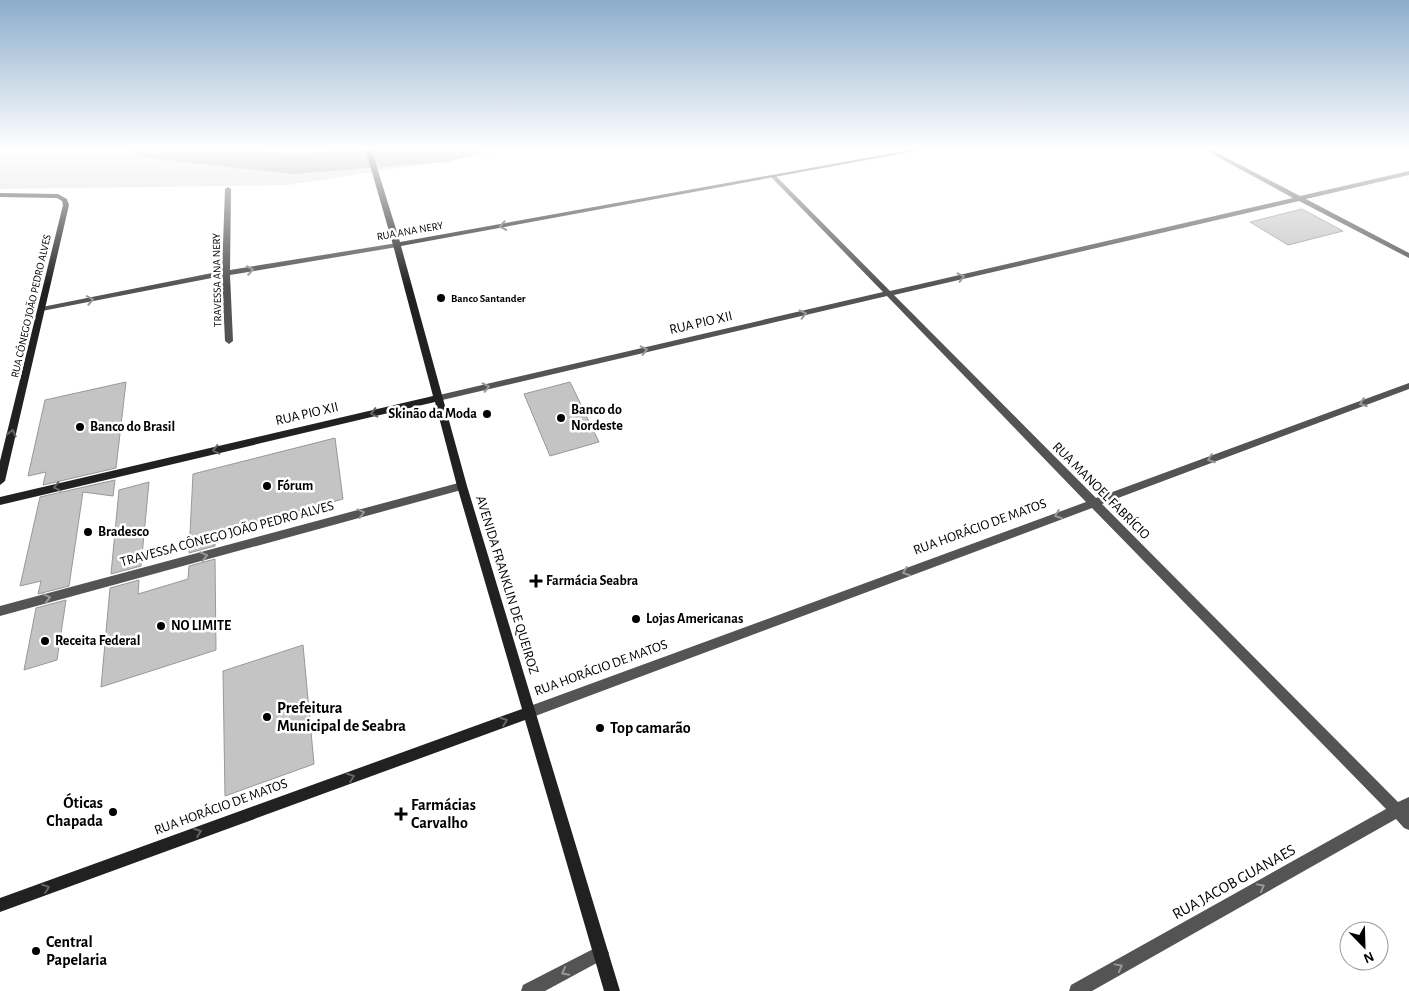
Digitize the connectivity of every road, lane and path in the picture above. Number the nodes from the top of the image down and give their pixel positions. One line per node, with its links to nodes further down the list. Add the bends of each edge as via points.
1 (39, 194): 9 (street, RUA CÔNEGO JOÃO PEDRO ALVES)
2 (47, 194): 15 (street, RUA CÔNEGO JOÃO PEDRO ALVES, via 58,196 65,200 66,205)
3 (228, 194): 13 (street, TRAVESSA ANA NERY)
4 (381, 194): 11 (street, AVENIDA FRANKLIN DE QUEIROZ)
5 (678, 194): 11 (street, RUA ANA NERY, one-way to 11)
6 (791, 194): 14 (street, RUA MANOEL FABRÍCIO)
7 (1293, 194): 10 (street)
8 (1316, 194): 10 (street, RUA PIO XII)
9 (0, 196)
10 (1300, 198): 12 (street); 14 (street, RUA PIO XII, one-way to 10)
11 (397, 245): 13 (street, RUA ANA NERY, one-way to 11); 18 (street, AVENIDA FRANKLIN DE QUEIROZ)
12 (1409, 256)
13 (226, 273): 15 (street, RUA ANA NERY, one-way to 13); 16 (street, TRAVESSA ANA NERY)
14 (887, 294): 18 (street, RUA PIO XII, one-way to 14); 22 (street, RUA MANOEL FABRÍCIO)
15 (42, 309): 19 (street, RUA CÔNEGO JOÃO PEDRO ALVES, one-way to 15)
16 (229, 342)
17 (1409, 386): 22 (street, RUA HORÁCIO DE MATOS, one-way to 22)
18 (438, 398): 20 (street, AVENIDA FRANKLIN DE QUEIROZ); 21 (street, RUA PIO XII, one-way to 21)
19 (0, 481)
20 (462, 486): 23 (street, TRAVESSA CÔNEGO JOÃO PEDRO ALVES, one-way to 20); 24 (street, AVENIDA FRANKLIN DE QUEIROZ)
21 (0, 500)
22 (1092, 502): 24 (street, RUA HORÁCIO DE MATOS, one-way to 24); 25 (street, RUA MANOEL FABRÍCIO)
23 (0, 611)
24 (530, 712): 27 (street, RUA HORÁCIO DE MATOS, one-way to 24); 28 (street, AVENIDA FRANKLIN DE QUEIROZ)
25 (1403, 808): 26 (street, RUA MANOEL FABRÍCIO); 31 (street, RUA JACOB GUANAES, one-way to 25)
26 (1409, 823)
27 (0, 905)
28 (601, 953): 29 (street, one-way to 29); 30 (street, AVENIDA FRANKLIN DE QUEIROZ)
29 (529, 991)
30 (612, 991)
31 (1077, 991)

